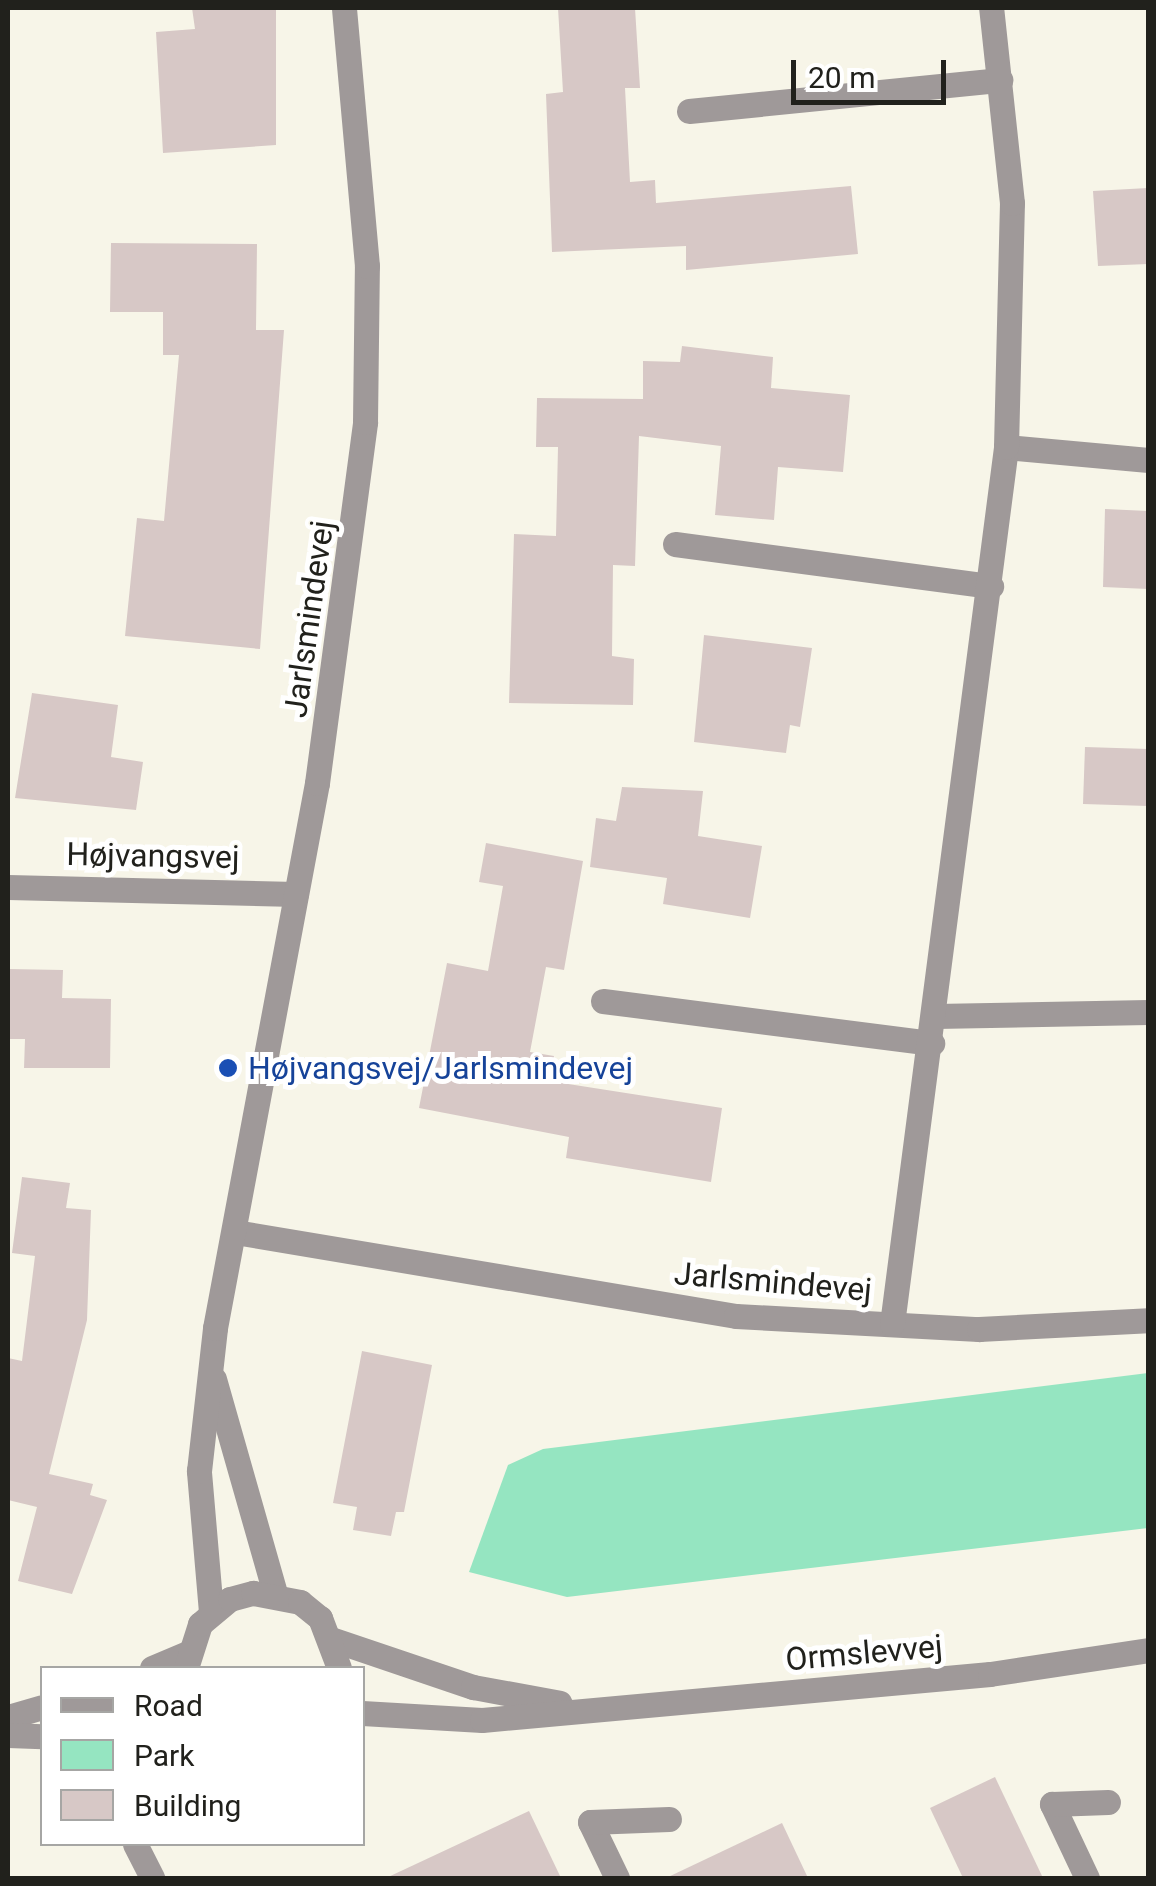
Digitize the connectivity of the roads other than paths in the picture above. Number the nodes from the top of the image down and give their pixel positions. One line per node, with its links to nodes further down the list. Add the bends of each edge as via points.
1 (344, 8): 10 (street, Jarlsmindevej, via 367,266 365,422 355,542)
2 (991, 8): 3 (street, Jarlsmindevej)
3 (1000, 80): 4 (street); 5 (street, Jarlsmindevej, via 1012,203)
4 (689, 111)
5 (1006, 448): 6 (street); 8 (street, Jarlsmindevej)
6 (1148, 460)
7 (675, 544): 8 (street)
8 (991, 586): 13 (street, Jarlsmindevej)
9 (8, 887): 10 (street, Højvangsvej)
10 (296, 894): 15 (street, Jarlsmindevej)
11 (603, 1000): 14 (street)
12 (1148, 1012): 13 (street)
13 (935, 1016): 14 (street, Jarlsmindevej)
14 (932, 1044): 17 (street, Jarlsmindevej)
15 (234, 1232): 17 (street, Jarlsmindevej, via 736,1316); 18 (street, Jarlsmindevej)
16 (1148, 1320): 17 (street, Jarlsmindevej)
17 (892, 1324)
18 (212, 1369): 19 (street, Jarlsmindevej); 20 (street, Jarlsmindevej, via 198,1471)
19 (275, 1593): 20 (street, via 230,1599); 21 (street, via 310,1610)
20 (211, 1612): 23 (street)
21 (334, 1640): 24 (street); 26 (street, Ormslevvej, via 473,1687)
22 (1148, 1650): 26 (street, Ormslevvej, via 990,1674)
23 (186, 1661)
24 (339, 1666)
25 (40, 1708): 28 (street)
26 (584, 1708): 27 (street, Ormslevvej, via 482,1720)
27 (365, 1713)
28 (8, 1717)
29 (8, 1735): 30 (street)
30 (40, 1736)
31 (1108, 1802): 36 (street, via 1052,1804)
32 (669, 1819): 35 (street, via 590,1822)
33 (136, 1846): 34 (street)
34 (152, 1878)
35 (616, 1878)
36 (1087, 1878)

